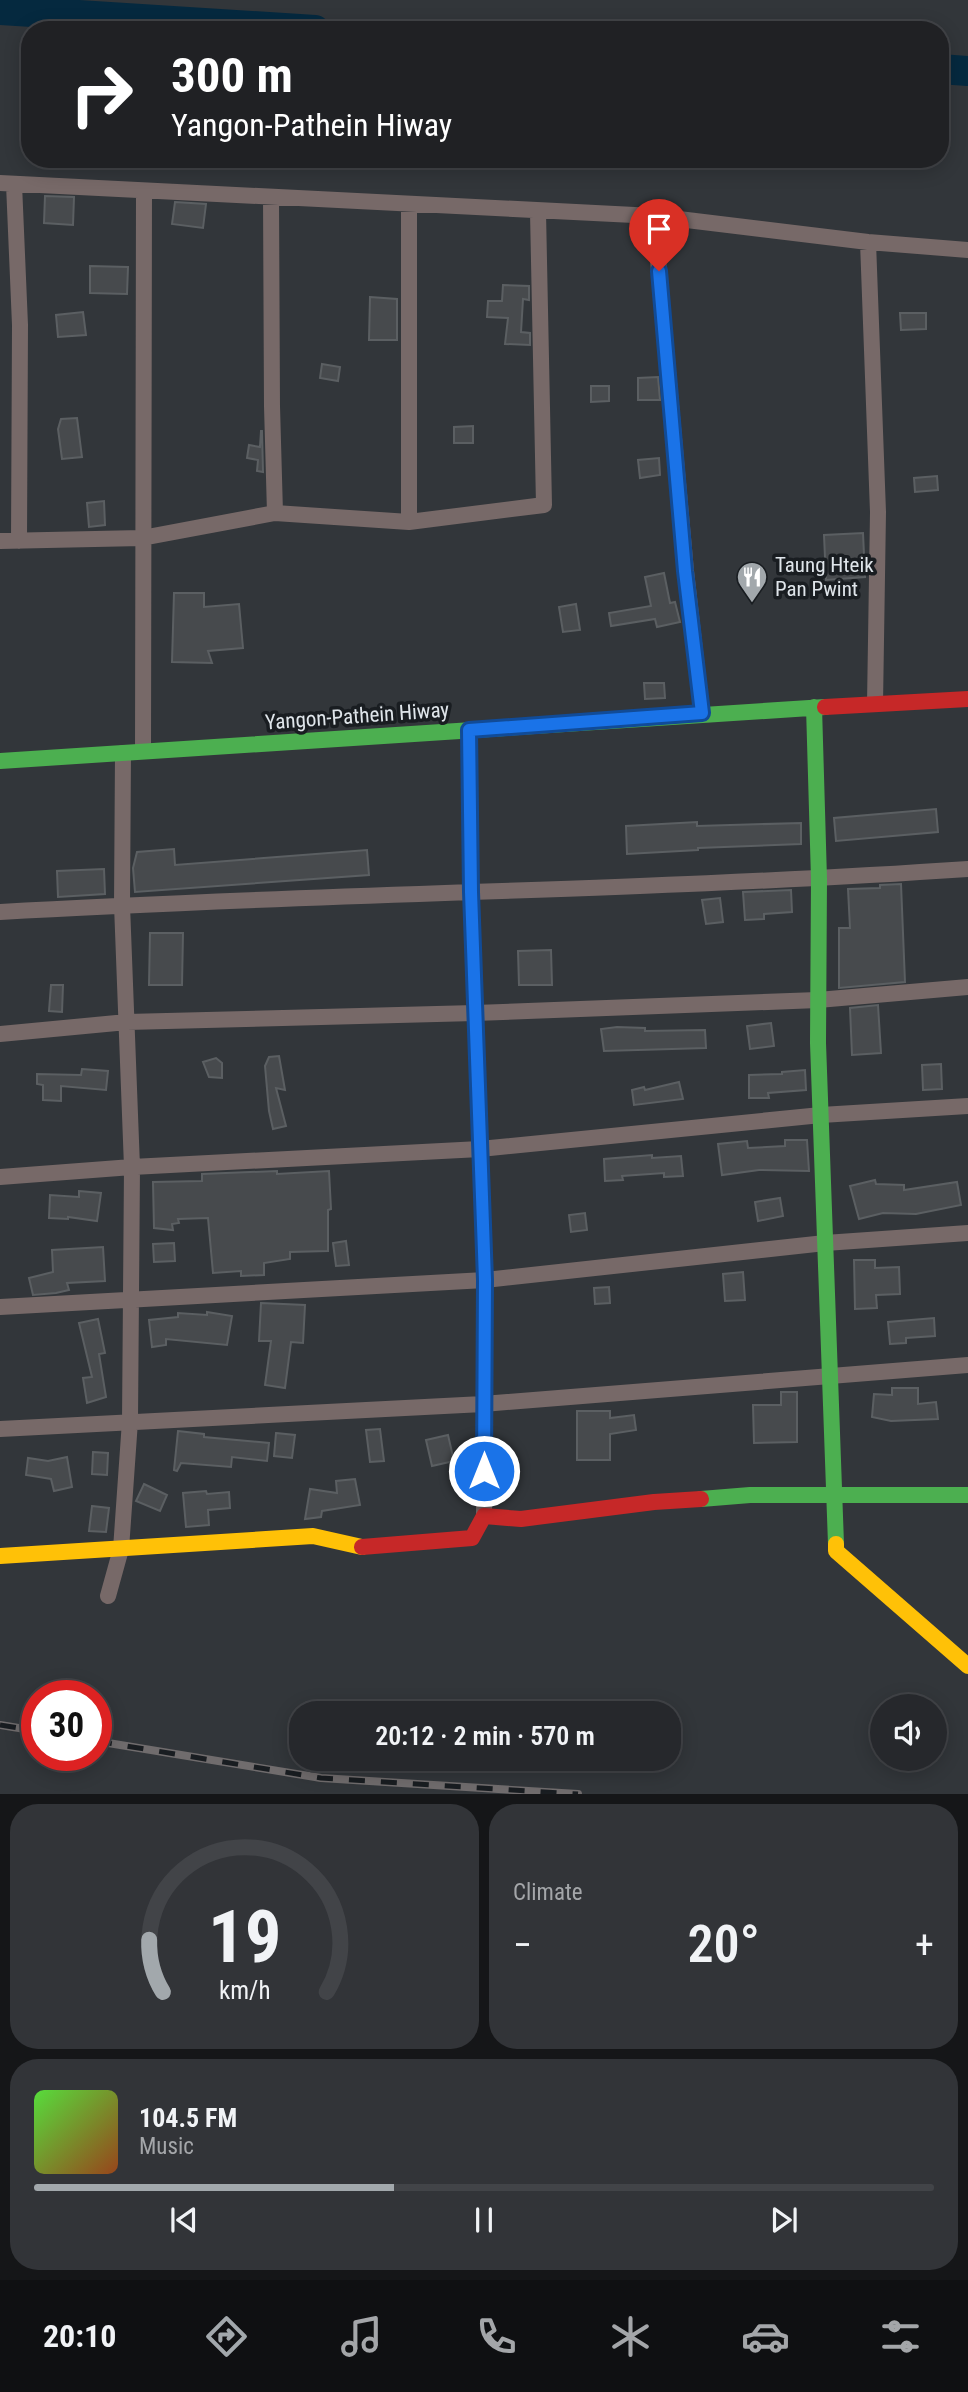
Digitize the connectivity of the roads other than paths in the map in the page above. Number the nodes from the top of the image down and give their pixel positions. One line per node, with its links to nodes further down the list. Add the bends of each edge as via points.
1 (7, 184): 2 (street); 13 (street, via 20,325)
2 (144, 191): 3 (street); 11 (street)
3 (271, 197): 4 (street); 9 (street)
4 (409, 205): 5 (street); 10 (street)
5 (538, 212): 6 (street); 10 (street, via 544,505)
6 (654, 216): 7 (street); 17 (street)
7 (867, 242): 8 (street); 15 (street, via 878,512)
8 (968, 250)
9 (275, 513): 10 (street); 11 (street)
10 (408, 522)
11 (142, 538): 13 (street); 19 (street)
12 (0, 541): 13 (street)
13 (19, 541)
14 (968, 699): 15 (main road, Yangon-Pathein Hiway)
15 (875, 704): 16 (main road, Yangon-Pathein Hiway)
16 (814, 707): 17 (main road, Yangon-Pathein Hiway); 23 (main road)
17 (702, 713): 18 (main road, Yangon-Pathein Hiway)
18 (469, 730): 19 (main road, Yangon-Pathein Hiway); 24 (street)
19 (143, 751): 20 (main road, Yangon-Pathein Hiway)
20 (123, 753): 21 (main road, Yangon-Pathein Hiway); 25 (street)
21 (0, 761)
22 (968, 869): 23 (street)
23 (818, 879): 24 (street); 28 (main road)
24 (471, 892): 25 (street); 29 (street)
25 (122, 905): 26 (street); 30 (street)
26 (0, 912)
27 (968, 987): 28 (street)
28 (818, 1000): 29 (street); 33 (main road)
29 (475, 1013): 30 (street); 34 (street)
30 (127, 1022): 31 (street); 35 (street)
31 (0, 1034)
32 (968, 1106): 33 (street)
33 (821, 1115): 34 (street); 38 (main road)
34 (480, 1149): 35 (street); 39 (street)
35 (132, 1167): 36 (street); 40 (street)
36 (0, 1177)
37 (968, 1233): 38 (street)
38 (825, 1243): 39 (street); 43 (main road)
39 (485, 1280): 40 (street); 44 (street)
40 (131, 1301): 41 (street); 45 (street)
41 (0, 1307)
42 (968, 1365): 43 (street)
43 (830, 1376): 44 (street); 48 (main road)
44 (483, 1404): 45 (street); 49 (street)
45 (130, 1421): 46 (street); 50 (street)
46 (0, 1429)
47 (968, 1494): 48 (main road)
48 (834, 1495): 49 (main road, via 654,1502 521,1519); 53 (main road, via 836,1551)
49 (484, 1516): 50 (main road, via 472,1538 364,1547 313,1536)
50 (121, 1549): 51 (main road); 52 (street)
51 (0, 1556)
52 (108, 1596)
53 (968, 1667)

